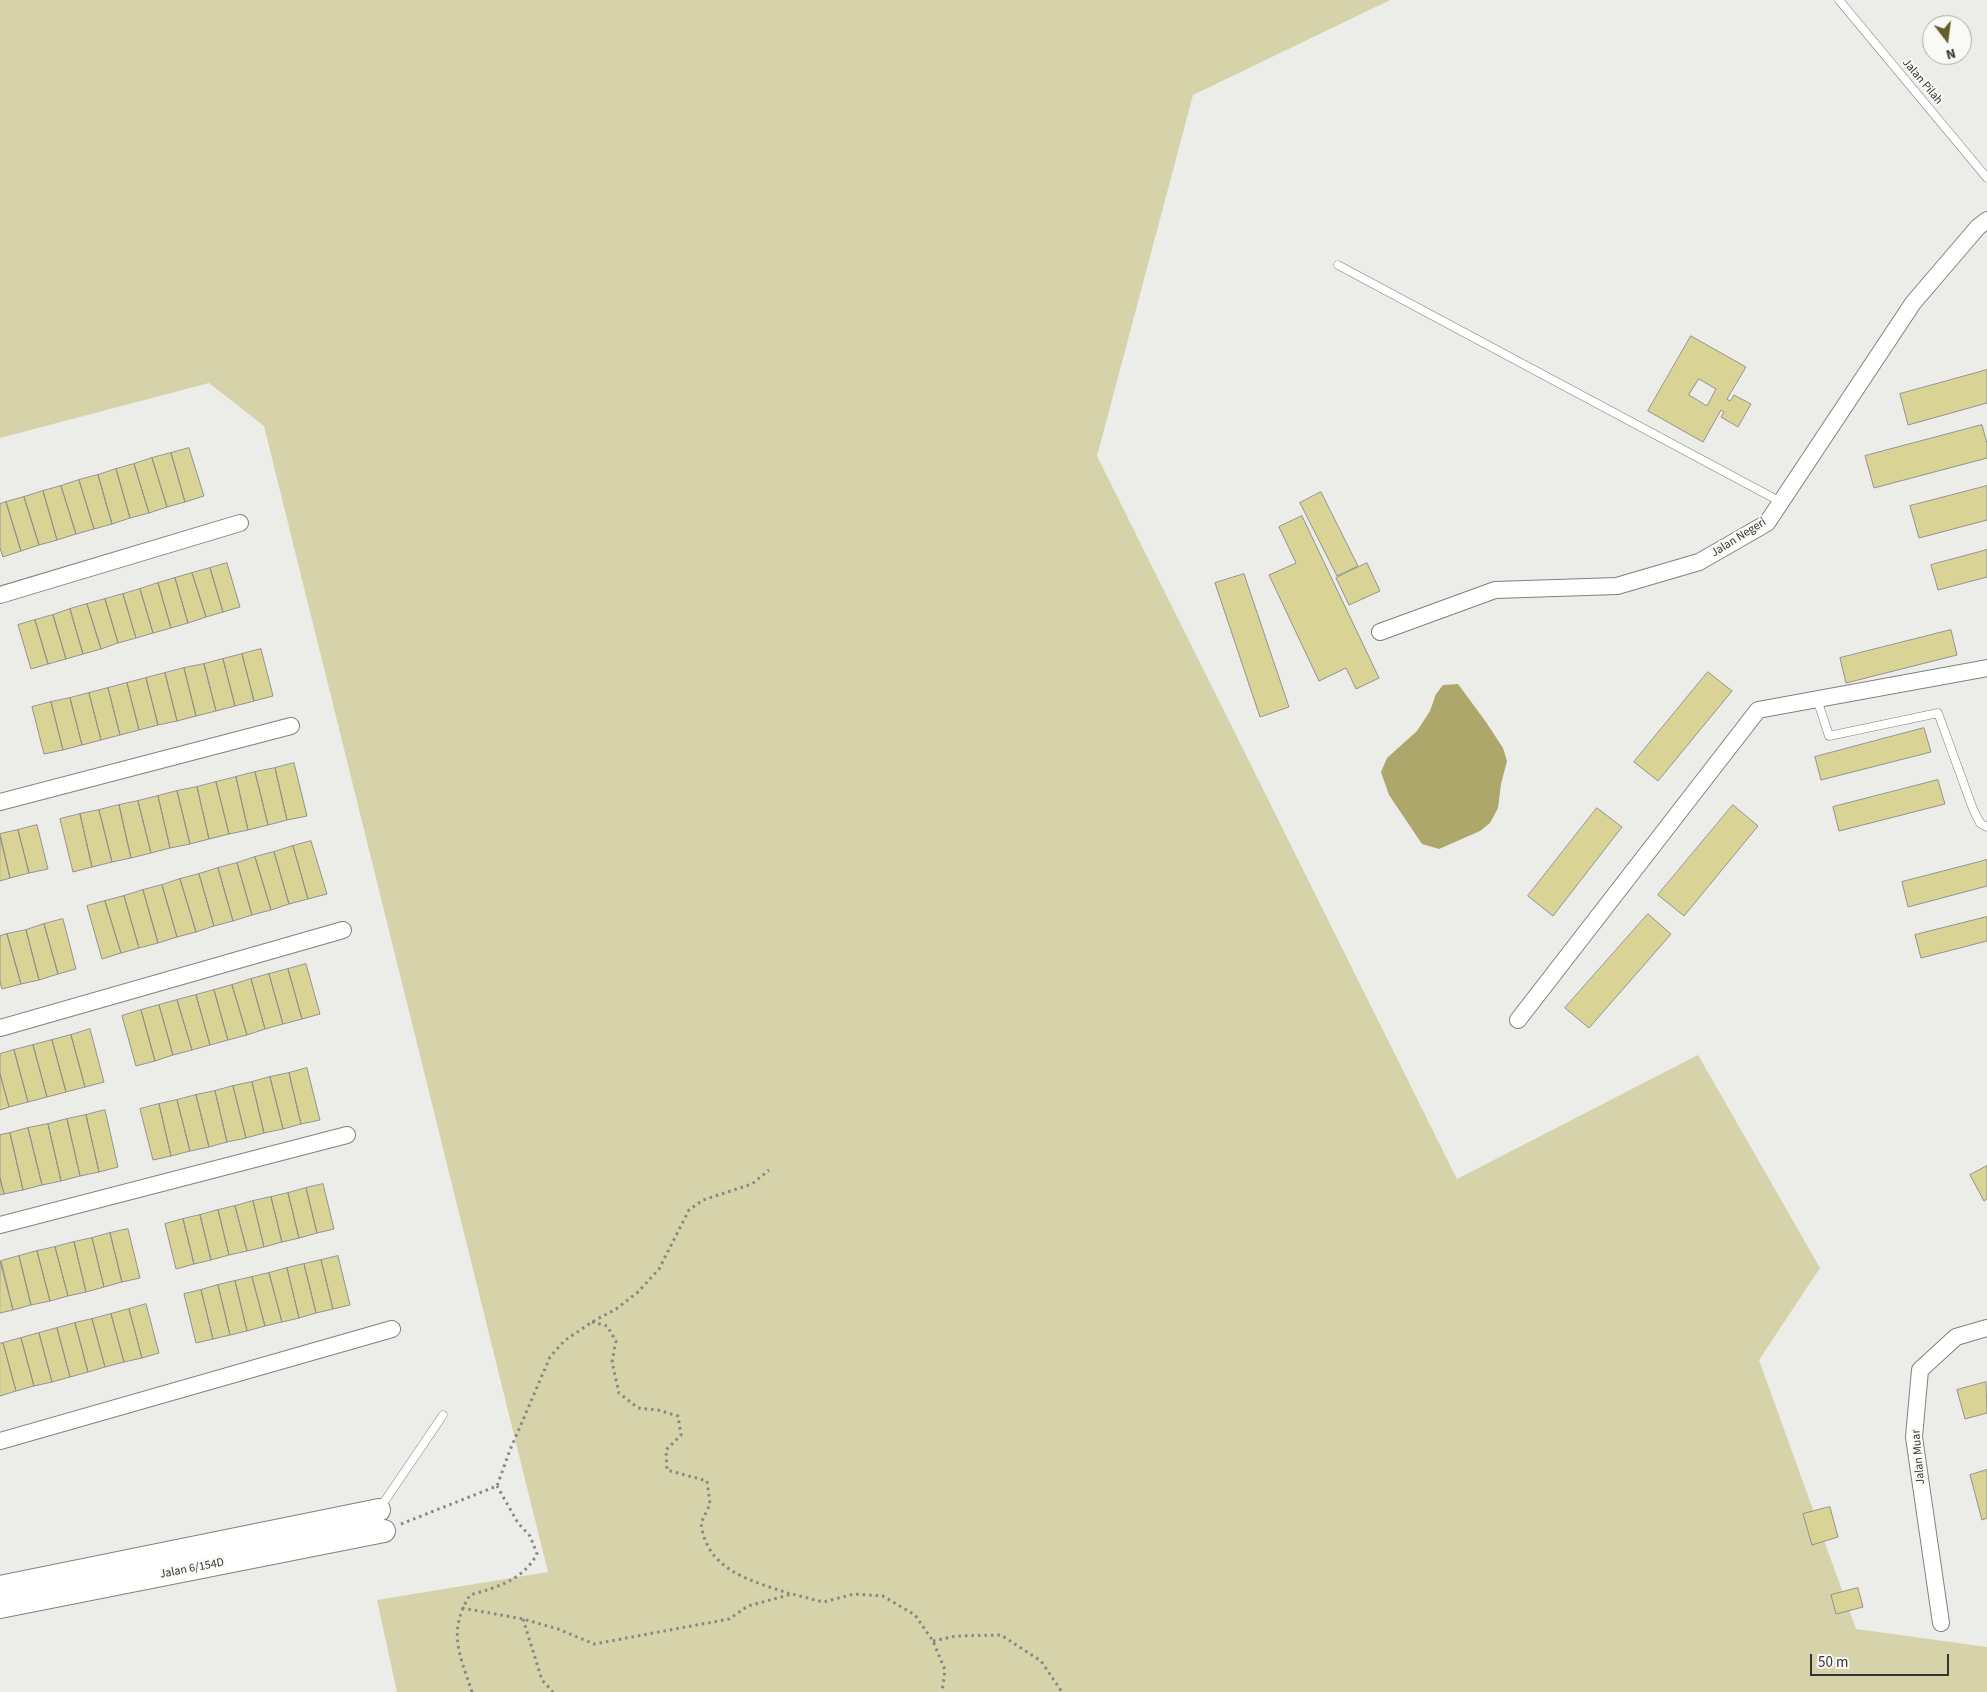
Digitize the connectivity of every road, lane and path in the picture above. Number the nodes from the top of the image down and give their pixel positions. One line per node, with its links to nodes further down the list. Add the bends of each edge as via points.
1 (1839, 0): 2 (lane, Jalan Pilah)
2 (1987, 178)
3 (1987, 220): 5 (street, Jalan Negeri, via 1913,303)
4 (1338, 265): 5 (lane)
5 (1781, 502): 8 (street, Jalan Negeri, via 1767,522 1699,562 1617,586 1495,590)
6 (240, 523): 7 (street)
7 (0, 595)
8 (1380, 632)
9 (1987, 668): 10 (street)
10 (1817, 699): 13 (lane, via 1829,736 1938,713 1973,809 1980,823); 15 (street, via 1758,710)
11 (291, 726): 12 (street)
12 (0, 802)
13 (1987, 827)
14 (343, 930): 16 (street)
15 (1518, 1020)
16 (0, 1028)
17 (347, 1135): 19 (street)
18 (769, 1170): 20 (path, via 752,1184 704,1200 689,1210 659,1269 638,1292)
19 (0, 1225)
20 (592, 1322): 25 (path, via 564,1341 550,1357); 27 (path, via 607,1326 616,1341 612,1362 619,1393 638,1408 678,1416 681,1435 666,1450 667,1470 707,1481 710,1504 701,1523 706,1543 724,1567 746,1579)
21 (1987, 1328): 31 (street, Jalan Muar, via 1956,1337 1920,1370 1914,1437)
22 (392, 1329): 24 (street)
23 (443, 1415): 26 (lane)
24 (0, 1441)
25 (497, 1486): 26 (path); 29 (path, via 518,1523 530,1536 537,1554 530,1567 502,1586 470,1595)
26 (382, 1521): 28 (street, Jalan 6/154D)
27 (792, 1594): 30 (path, via 748,1606 729,1619 594,1644); 32 (path, via 823,1602 854,1594 883,1596 915,1615)
28 (1, 1597)
29 (462, 1608): 30 (path); 33 (path, via 456,1641)
30 (523, 1619): 34 (path, via 542,1680)
31 (1941, 1623)
32 (934, 1641): 35 (path, via 945,1670); 36 (path, via 956,1636 1001,1635 1041,1661)
33 (472, 1692)
34 (553, 1692)
35 (942, 1692)
36 (1062, 1692)

